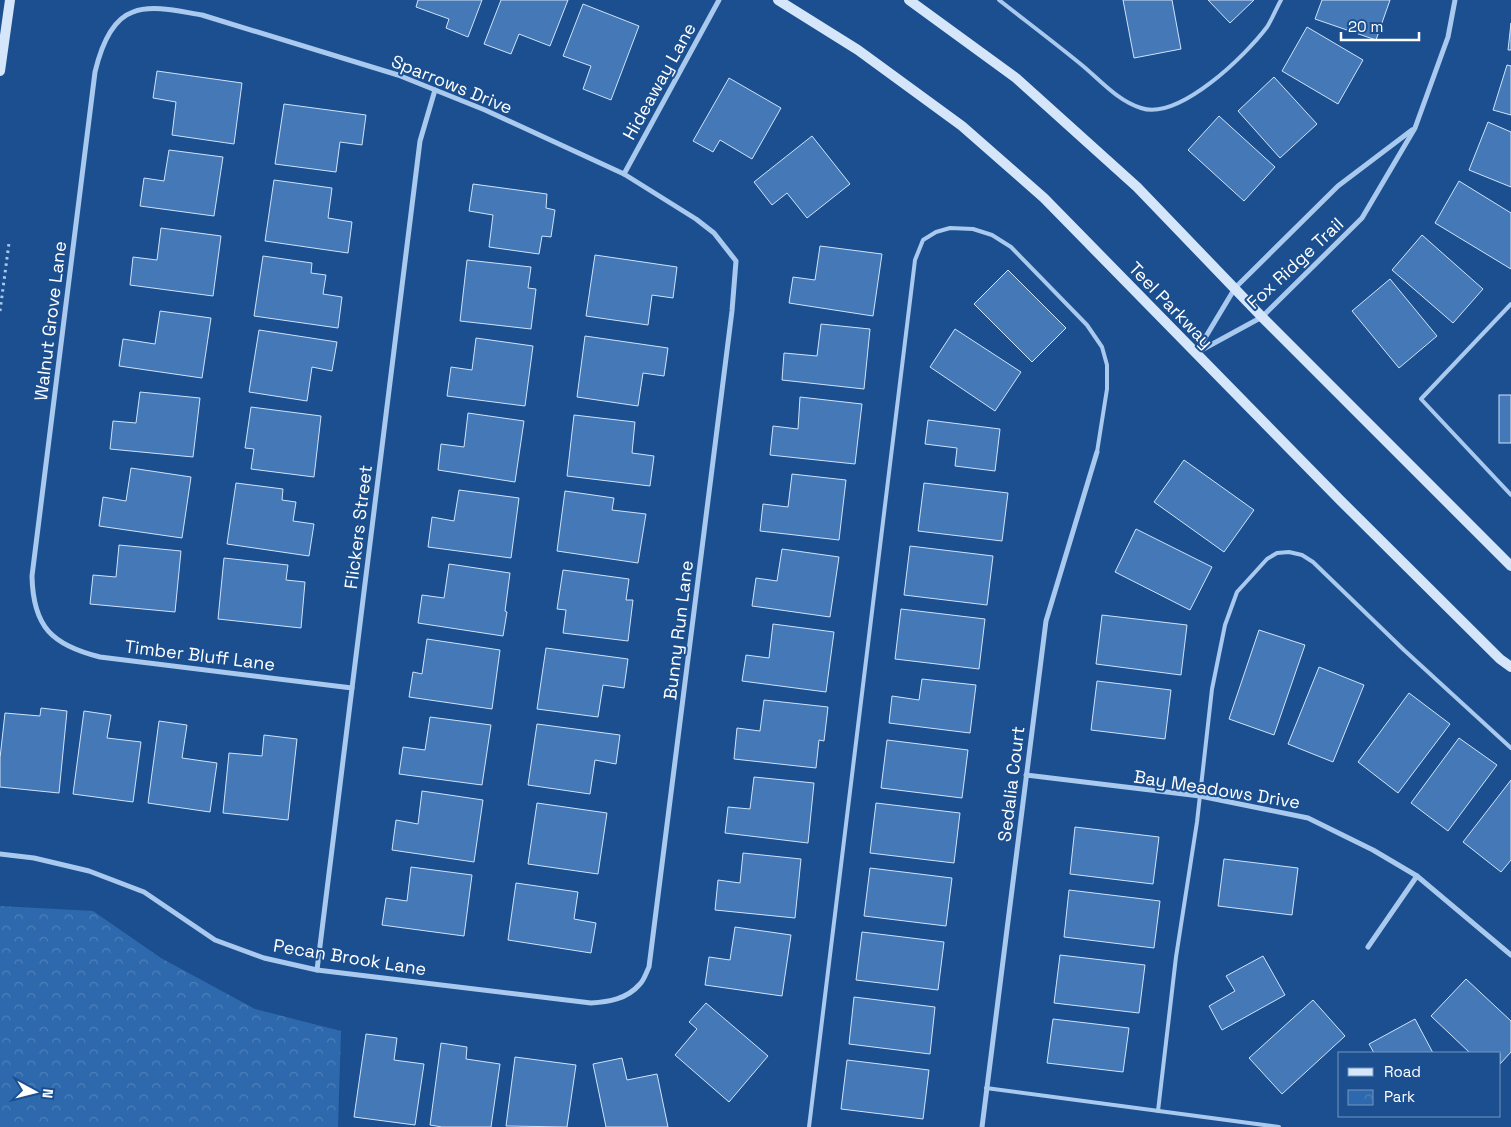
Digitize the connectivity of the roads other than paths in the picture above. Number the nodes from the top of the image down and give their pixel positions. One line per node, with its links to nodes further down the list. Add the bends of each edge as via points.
1 (10, 0): 9 (main road)
2 (719, 0): 12 (street, Hideaway Lane)
3 (778, 0): 17 (main road, Teel Parkway, via 858,50 962,126 1044,198)
4 (909, 0): 14 (main road, via 1016,78 1137,187)
5 (999, 0): 6 (lane, via 1126,102 1143,109 1162,109 1197,93 1235,63 1267,26)
6 (1281, 0)
7 (1455, 0): 11 (street, Fox Ridge Trail, via 1448,37)
8 (126, 16): 10 (street, Sparrows Drive, via 154,9 202,16 398,75); 21 (street, Walnut Grove Lane, via 107,37 99,52 95,72 32,576 32,597 39,618)
9 (0, 71)
10 (436, 90): 12 (street, Sparrows Drive); 23 (street, Flickers Street, via 420,141)
11 (1415, 128): 14 (street, Fox Ridge Trail, via 1338,186); 16 (street, Fox Ridge Trail, via 1362,218)
12 (624, 174): 13 (street, Sparrows Drive, via 696,219 714,233)
13 (736, 261): 32 (street, Bunny Run Lane, via 649,967 640,985)
14 (1235, 288): 16 (main road); 17 (street, Fox Ridge Trail)
15 (1511, 304): 19 (lane, via 1421,399)
16 (1262, 317): 17 (street, Fox Ridge Trail); 20 (main road)
17 (1196, 354): 22 (main road, Teel Parkway)
18 (1097, 452): 25 (street, Sedalia Court, via 1046,621); 35 (lane, via 1107,389 1107,364 1102,347 1087,325 1011,247 992,235 973,229 950,228 923,240 915,260)
19 (1511, 495)
20 (1511, 566)
21 (50, 634): 23 (street, Timber Bluff Lane, via 66,645 100,657)
22 (1511, 667)
23 (352, 688): 31 (street, Flickers Street)
24 (1511, 748): 26 (lane, via 1313,562 1302,555 1277,552 1237,592 1225,625 1212,688)
25 (1026, 775): 26 (street, Bay Meadows Drive); 33 (street, Sedalia Court)
26 (1200, 796): 28 (street, Bay Meadows Drive, via 1308,818); 34 (lane, via 1176,957)
27 (0, 854): 31 (street, Pecan Brook Lane, via 89,871 144,892 214,940 264,958)
28 (1417, 876): 29 (street); 30 (street, Bay Meadows Drive)
29 (1368, 947)
30 (1511, 955)
31 (317, 970): 32 (street, Pecan Brook Lane, via 591,1003 611,1002)
32 (628, 994)
33 (986, 1088): 34 (lane); 36 (street, Sedalia Court)
34 (1158, 1111): 37 (lane)
35 (809, 1127)
36 (982, 1127)
37 (1278, 1127)

